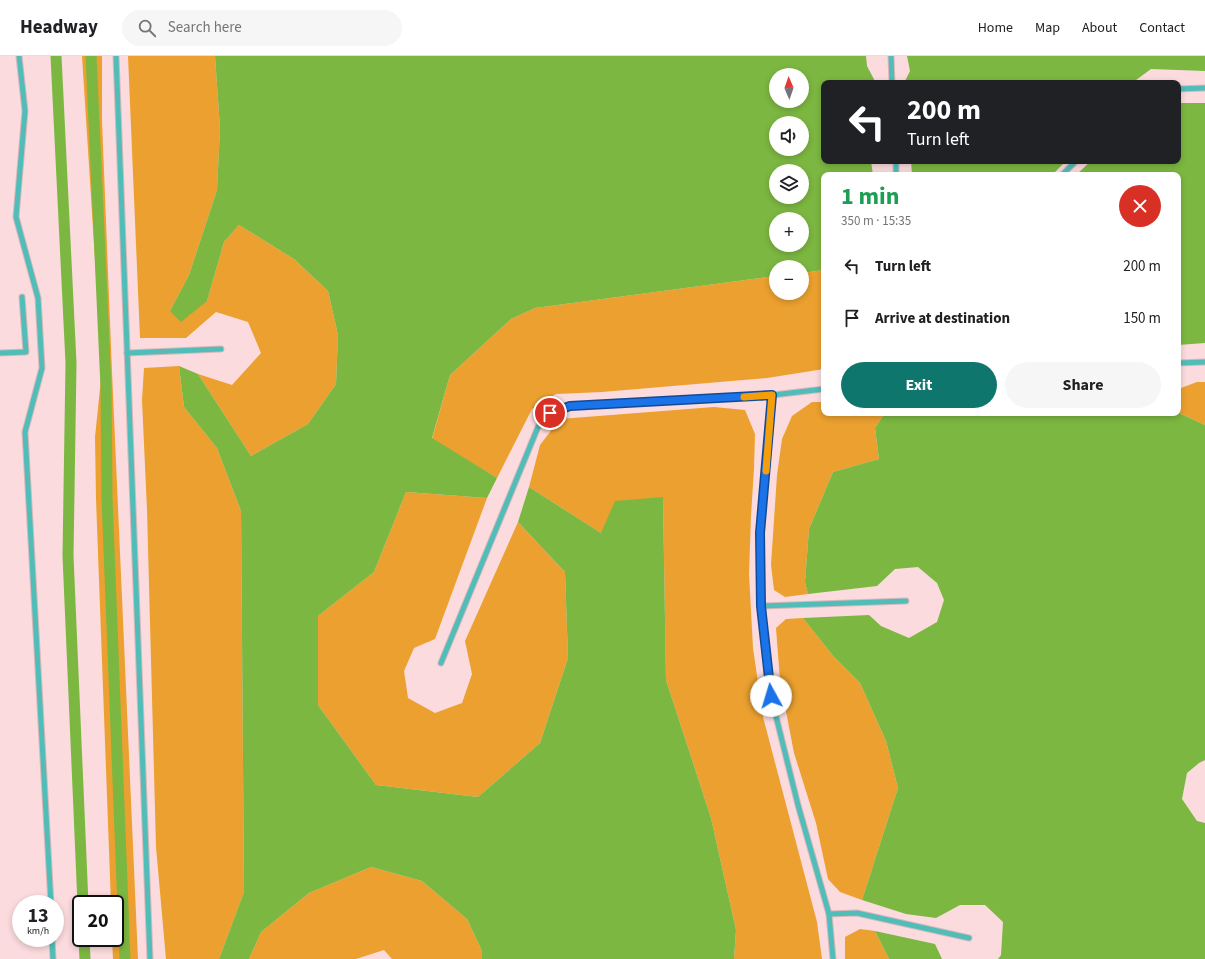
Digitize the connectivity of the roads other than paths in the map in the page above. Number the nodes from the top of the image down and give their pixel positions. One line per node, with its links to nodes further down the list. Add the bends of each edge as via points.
1 (19, 56): 20 (lane, via 25,111 16,217 38,298 42,368 25,432)
2 (116, 56): 12 (lane)
3 (891, 56): 4 (lane)
4 (892, 80)
5 (1205, 88): 6 (lane)
6 (1181, 89)
7 (1073, 164): 8 (lane)
8 (1065, 172)
9 (22, 297): 11 (lane, via 26,352)
10 (221, 349): 12 (lane)
11 (0, 353)
12 (127, 353): 25 (lane)
13 (1205, 362): 14 (lane)
14 (1181, 364)
15 (821, 389): 16 (lane)
16 (772, 395): 18 (lane, via 760,533); 19 (lane, via 570,406 550,413 538,427)
17 (906, 601): 18 (lane)
18 (761, 606): 21 (lane, via 771,696)
19 (441, 663)
20 (50, 895)
21 (829, 914): 22 (lane, via 857,913); 26 (lane)
22 (969, 938)
23 (52, 947): 24 (lane)
24 (53, 959)
25 (150, 959)
26 (833, 959)

